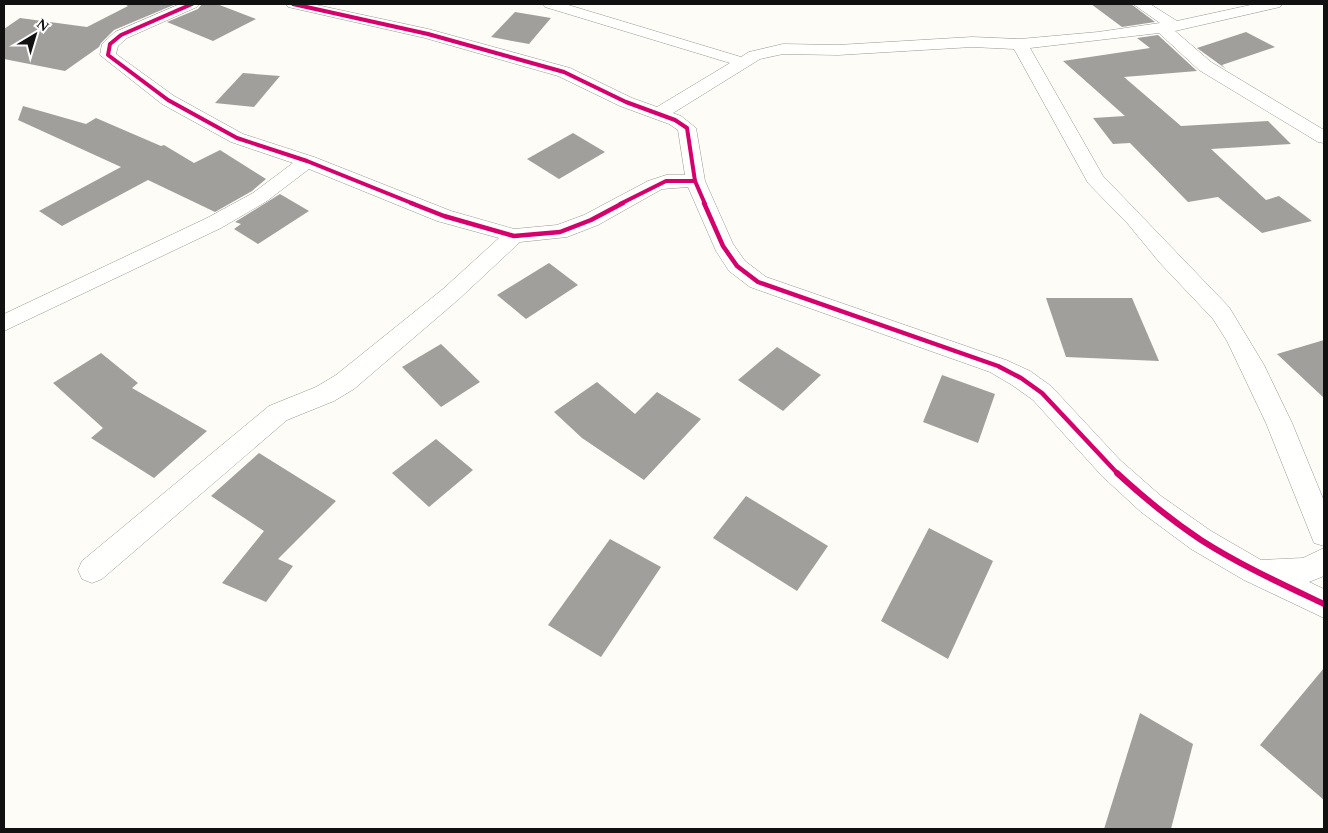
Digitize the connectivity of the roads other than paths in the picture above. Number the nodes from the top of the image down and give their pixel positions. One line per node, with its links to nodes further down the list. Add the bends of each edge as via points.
1 (192, 4): 11 (street, via 121,35 110,44 108,55 168,100 237,138)
2 (293, 4): 9 (street, via 428,34 564,72)
3 (550, 4): 8 (street)
4 (1140, 4): 6 (street)
5 (1275, 4): 6 (street)
6 (1169, 27): 7 (street); 10 (street, via 1205,66)
7 (1020, 44): 8 (street, via 972,42 838,50 783,49 755,55); 15 (street, via 1095,179 1221,313 1236,336 1278,423)
8 (742, 62): 9 (street)
9 (659, 114): 12 (street, via 687,128)
10 (1324, 138)
11 (307, 161): 13 (street, via 444,216); 14 (street, via 260,196 214,224)
12 (695, 181): 13 (street, via 666,181 655,185 591,220 560,232); 18 (street, via 723,246 736,266 758,282 998,366 1021,378 1042,393 1111,468 1151,504 1201,540)
13 (514, 236): 17 (street, via 452,294 345,382 278,413)
14 (4, 323)
15 (1324, 534)
16 (1324, 561): 18 (street, via 1310,571)
17 (92, 570)
18 (1254, 571): 19 (street)
19 (1324, 604)

